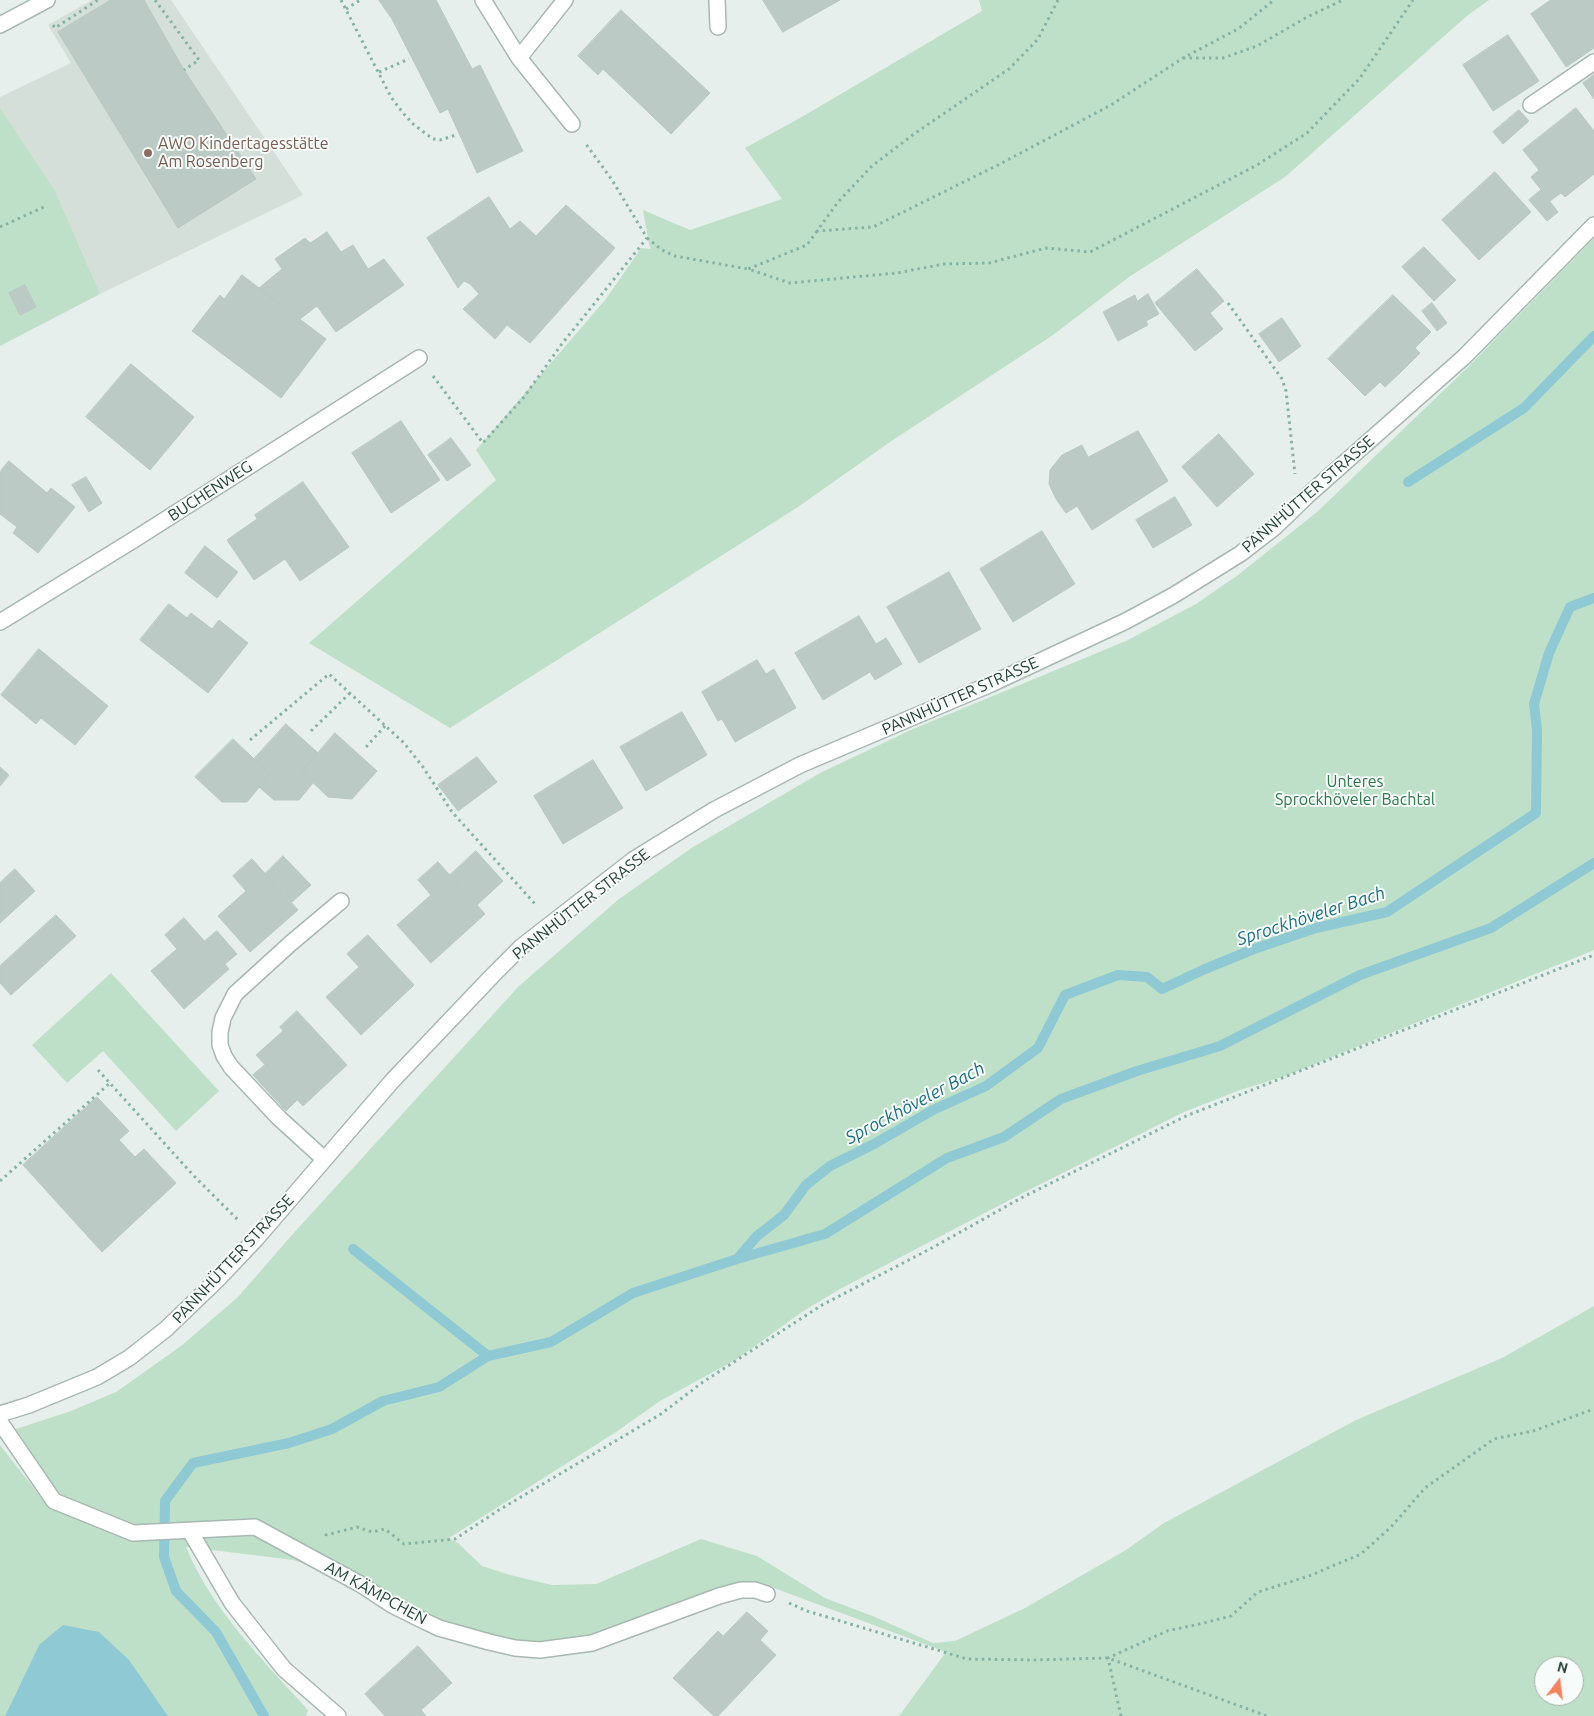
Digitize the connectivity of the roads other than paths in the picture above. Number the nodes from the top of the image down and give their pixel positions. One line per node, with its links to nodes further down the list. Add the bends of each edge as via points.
1 (47, 0): 5 (street)
2 (483, 0): 7 (street)
3 (565, 0): 7 (street)
4 (717, 0): 6 (street)
5 (0, 25)
6 (718, 27)
7 (520, 58): 10 (street)
8 (1594, 62): 9 (street)
9 (1531, 105)
10 (572, 124)
11 (1594, 225): 15 (street, PANNHÜTTER STRASSE, via 1464,357 1275,527 1240,554 1126,621 991,684 800,765 723,805 633,860 521,947 393,1080)
12 (419, 358): 13 (street, BUCHENWEG)
13 (0, 622)
14 (341, 901): 15 (street, via 235,994 220,1032 220,1046 231,1067)
15 (324, 1159): 16 (street, PANNHÜTTER STRASSE, via 256,1239 166,1329 129,1358 88,1381)
16 (0, 1414)
17 (0, 1422): 18 (street, AM KÄMPCHEN, via 54,1501 133,1534)
18 (190, 1531): 19 (street, AM KÄMPCHEN, via 255,1527 439,1628 515,1648 540,1650 592,1643 734,1592 755,1590); 20 (street, via 237,1610 284,1669)
19 (767, 1594)
20 (338, 1716)

